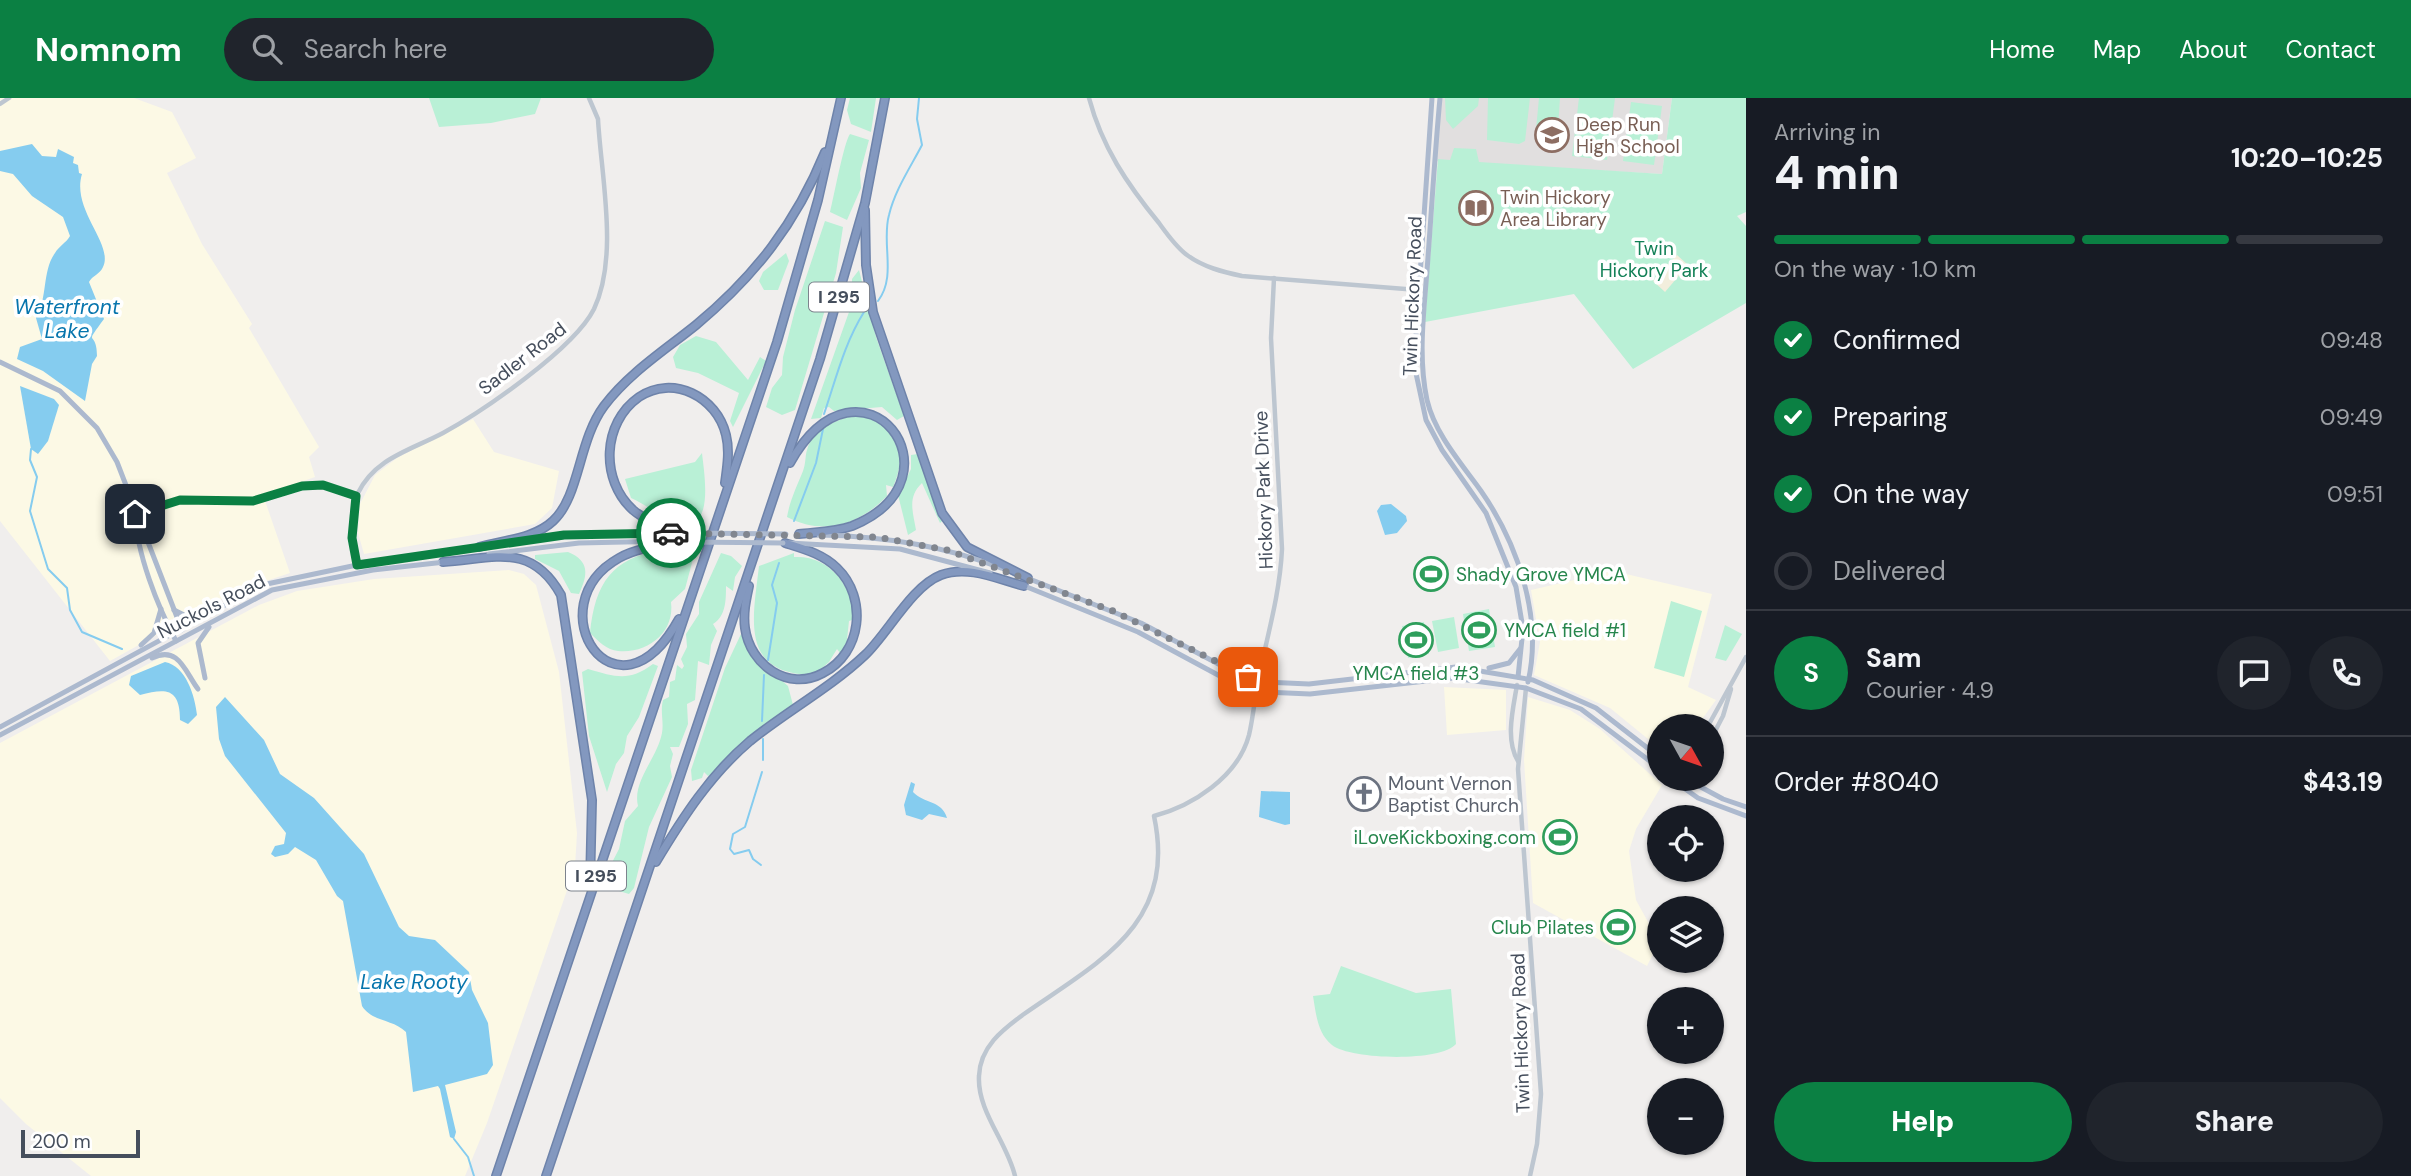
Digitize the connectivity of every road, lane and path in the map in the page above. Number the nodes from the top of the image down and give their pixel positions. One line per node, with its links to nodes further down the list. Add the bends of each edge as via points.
1 (9, 98): 8 (street)
2 (590, 98): 18 (street, Sadler Road, via 598,119 607,254 593,309 575,337 558,352 453,427 387,459)
3 (841, 98): 9 (highway, I 295)
4 (885, 98): 10 (highway, I 295)
5 (1089, 98): 12 (street, via 1105,145 1124,179 1185,254 1220,271)
6 (1432, 98): 11 (main road, Twin Hickory Road)
7 (1440, 98): 14 (main road, Twin Hickory Road)
8 (0, 104)
9 (834, 132): 19 (highway, I 295, via 792,294); 24 (highway, via 800,206 763,261 721,304 623,383 604,405 589,433 562,512 534,533)
10 (864, 203): 17 (highway, I 295); 30 (highway, via 873,312 942,513 967,547)
11 (1422, 236): 13 (main road, Twin Hickory Road); 14 (main road, via 1422,286)
12 (1275, 278): 13 (street); 46 (street, Hickory Park Drive, via 1271,338 1282,549 1280,583)
13 (1418, 290): 15 (main road, via 1422,293); 38 (main road, Twin Hickory Road, via 1414,364 1424,415 1495,532 1516,587)
14 (1426, 290): 15 (main road, Twin Hickory Road)
15 (1423, 329): 45 (main road, Twin Hickory Road, via 1421,364 1431,412 1491,507 1526,590 1534,633)
16 (0, 362): 20 (main road, via 50,385 92,421 115,457)
17 (777, 493): 21 (highway, via 806,437 831,418 873,415 889,424 900,438 905,456 902,475 879,509 847,527); 25 (highway, I 295)
18 (356, 496): 20 (street, via 323,485 302,486 253,501 180,500); 27 (street, via 352,538)
19 (724, 496): 22 (highway, via 728,442 709,404 690,392 666,388 650,391 631,403 612,436 614,481 626,503 642,517); 29 (highway, I 295)
20 (135, 514): 32 (main road); 33 (main road)
21 (799, 534): 23 (main road, Nuckols Road); 30 (main road, Nuckols Road, via 919,543 968,556)
22 (686, 537): 23 (main road, Nuckols Road, bridge); 24 (main road, Nuckols Road, via 564,535); 26 (main road, Nuckols Road, via 557,544); 29 (highway, via 638,550 600,573 583,613 589,647 616,664 649,655 671,632)
23 (784, 540): 25 (highway, via 834,566 856,602 857,626 849,648 819,675 781,676 764,666 752,650 744,611); 30 (main road, Nuckols Road, via 914,551)
24 (479, 547): 27 (main road, Nuckols Road)
25 (756, 553): 64 (highway, I 295)
26 (443, 562): 28 (main road, Nuckols Road); 65 (highway, via 518,558 542,569 561,595 592,800)
27 (357, 565): 28 (street); 31 (main road, Nuckols Road, via 270,583)
28 (358, 573): 34 (main road, Nuckols Road, via 279,588)
29 (696, 576): 65 (highway, I 295)
30 (1026, 582): 46 (main road, Nuckols Road, via 1141,623); 52 (main road, Nuckols Road, via 1126,626 1222,678); 64 (highway, via 969,571 951,572 930,581 853,665 724,765 688,809)
31 (229, 601): 33 (main road, via 191,617); 35 (main road, Nuckols Road)
32 (162, 606): 36 (main road); 42 (main road, via 158,627 149,640)
33 (173, 609): 35 (main road)
34 (233, 610): 37 (main road, Nuckols Road); 44 (main road, via 204,630 198,640)
35 (180, 628): 36 (main road, Nuckols Road); 37 (main road)
36 (172, 632): 39 (main road); 42 (main road, Nuckols Road)
37 (185, 636): 39 (main road, Nuckols Road)
38 (1523, 636): 41 (main road, via 1516,656 1505,666); 43 (main road, Twin Hickory Road)
39 (176, 641): 47 (main road, Nuckols Road)
40 (1746, 657): 48 (street)
41 (1456, 667): 43 (main road, Nuckols Road); 46 (main road, Nuckols Road, via 1308,684)
42 (95, 676): 55 (main road, Nuckols Road)
43 (1518, 677): 45 (main road, Nuckols Road); 49 (main road, Twin Hickory Road)
44 (205, 678)
45 (1528, 679): 50 (main road, Twin Hickory Road); 57 (main road, Nuckols Road, via 1596,708)
46 (1258, 680): 52 (street, Hickory Park Drive)
47 (99, 682): 51 (main road, via 165,654 183,663); 56 (main road, Nuckols Road)
48 (1733, 682): 53 (street); 54 (street)
49 (1517, 685): 50 (main road, Nuckols Road); 52 (main road, Nuckols Road, via 1453,678 1310,694); 59 (street, Twin Hickory Road, via 1511,737)
50 (1526, 688): 58 (main road, Nuckols Road, via 1581,709); 59 (street, Twin Hickory Road)
51 (198, 689)
52 (1256, 690): 68 (street, Hickory Park Drive, via 1248,737 1238,758 1199,797 1154,816 1158,867 1147,906 1134,929 1108,956 1002,1030 984,1055 979,1076 981,1101 1004,1142)
53 (1715, 714)
54 (1723, 714)
55 (0, 727)
56 (0, 735)
57 (1647, 748)
58 (1647, 759)
59 (1518, 762): 69 (street, Twin Hickory Road, via 1541,1094)
60 (1689, 791): 63 (main road)
61 (1708, 791): 62 (main road)
62 (1746, 807)
63 (1746, 816)
64 (649, 874): 67 (highway, I 295)
65 (590, 892): 66 (highway, I 295)
66 (496, 1176)
67 (546, 1176)
68 (1015, 1176)
69 (1530, 1176)

